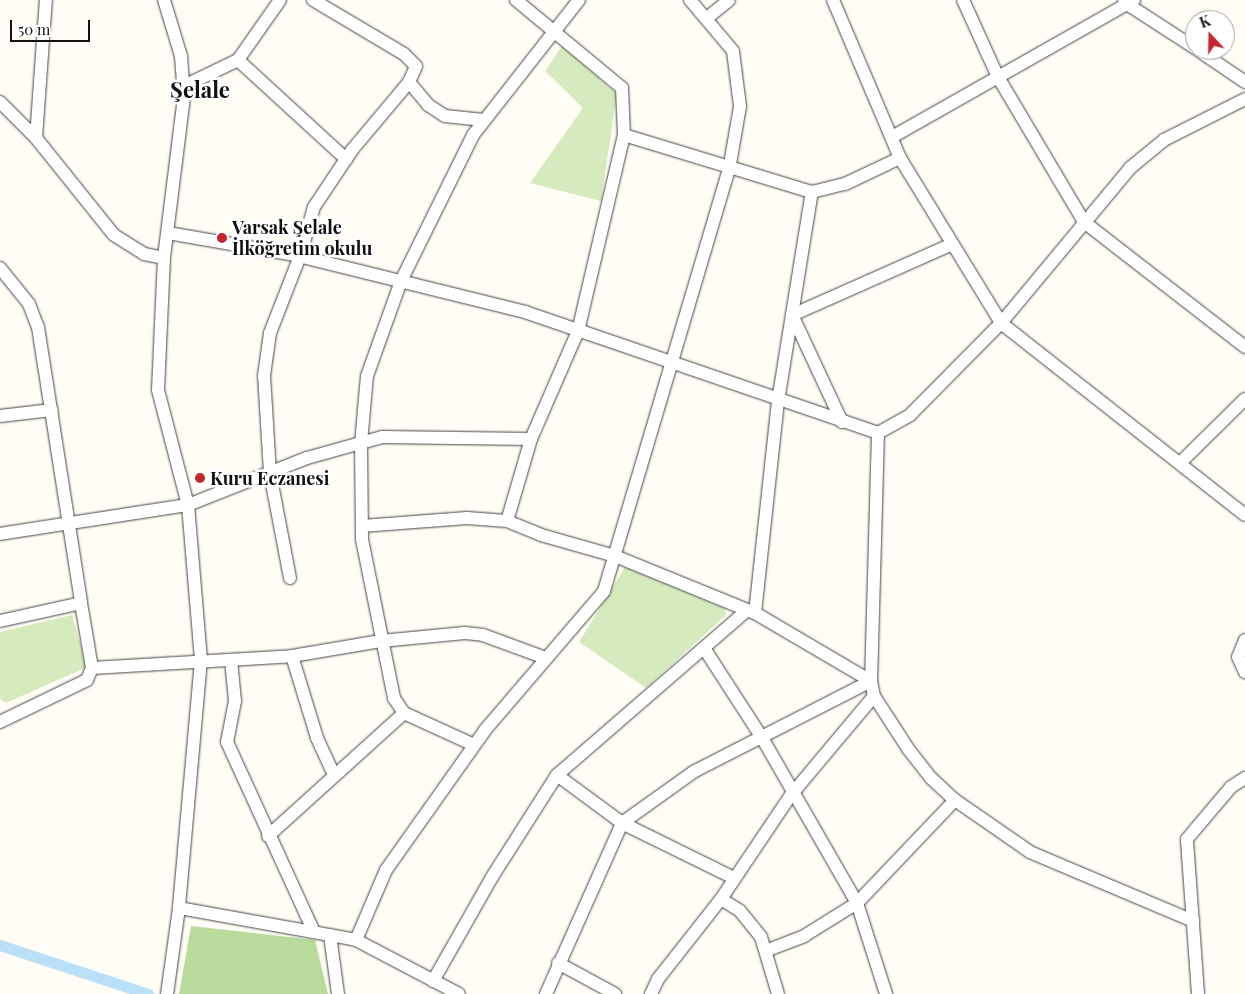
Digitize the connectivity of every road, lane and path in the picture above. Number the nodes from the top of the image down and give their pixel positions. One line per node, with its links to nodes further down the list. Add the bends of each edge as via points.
1 (46, 0): 26 (street)
2 (164, 0): 20 (street, via 180,56)
3 (280, 0): 15 (street)
4 (313, 0): 18 (street, via 404,54 416,66)
5 (516, 0): 13 (street)
6 (579, 0): 13 (street)
7 (690, 0): 12 (street)
8 (729, 0): 12 (street)
9 (833, 0): 25 (street)
10 (963, 0): 17 (street)
11 (1128, 1): 14 (street); 17 (street)
12 (707, 18): 29 (street, via 733,51 737,73 740,106)
13 (555, 30): 23 (street); 24 (street, via 622,88)
14 (1185, 41)
15 (238, 60): 20 (street); 28 (street)
16 (1213, 60): 19 (street)
17 (998, 77): 25 (street); 31 (street)
18 (409, 82): 23 (street, via 428,106 445,116); 28 (street)
19 (1245, 82)
20 (184, 86): 32 (street)
21 (1245, 99): 31 (street, via 1164,140 1130,168)
22 (0, 102): 26 (street)
23 (484, 120): 37 (street, via 473,134)
24 (624, 135): 29 (street); 40 (street)
25 (892, 137): 27 (street)
26 (36, 138): 35 (street, via 114,235 144,254)
27 (900, 158): 30 (street, via 852,181); 33 (street)
28 (346, 159): 34 (street, via 314,207)
29 (729, 167): 30 (street); 42 (street)
30 (812, 192): 38 (street)
31 (1084, 222): 39 (street); 41 (street)
32 (168, 234): 34 (street); 35 (street)
33 (952, 244): 38 (street); 39 (street)
34 (300, 256): 37 (street); 52 (street, via 270,333 264,376)
35 (164, 258): 53 (street, via 158,390)
36 (0, 268): 45 (street, via 30,304 38,327)
37 (401, 281): 40 (street, via 525,312); 50 (street, via 367,376)
38 (792, 315): 44 (street); 47 (street)
39 (1001, 324): 48 (street, via 910,416); 51 (street)
40 (578, 331): 42 (street); 49 (street)
41 (1245, 347)
42 (671, 363): 44 (street); 59 (street)
43 (1245, 399): 51 (street)
44 (778, 401): 47 (street); 62 (street)
45 (52, 410): 46 (street); 56 (street)
46 (0, 416)
47 (842, 422): 48 (street)
48 (878, 433): 73 (street)
49 (531, 439): 50 (street, via 382,437); 55 (street)
50 (361, 443): 52 (street); 57 (street)
51 (1180, 463): 54 (street)
52 (270, 473): 53 (street); 60 (street)
53 (188, 505): 56 (street); 69 (street)
54 (1245, 515)
55 (507, 521): 57 (street, via 467,518); 59 (street, via 541,535)
56 (70, 522): 58 (street); 61 (street)
57 (362, 526): 65 (street)
58 (0, 534)
59 (615, 556): 62 (street); 68 (street, via 604,591)
60 (290, 578)
61 (81, 603): 63 (street); 71 (street)
62 (751, 612): 66 (street); 73 (street)
63 (0, 621)
64 (1245, 640): 72 (street, via 1238,657)
65 (381, 641): 67 (street); 68 (street, via 483,635); 75 (street, via 394,698)
66 (704, 648): 77 (street); 80 (street)
67 (292, 656): 70 (street); 79 (street, via 317,738)
68 (546, 658): 78 (street)
69 (201, 660): 70 (street); 71 (street); 89 (street)
70 (231, 660): 85 (street, via 235,701 227,742)
71 (92, 668): 76 (street, via 87,680)
72 (1245, 672)
73 (871, 681): 74 (street); 77 (street)
74 (874, 696): 82 (street); 83 (street, via 914,757)
75 (404, 712): 78 (street); 79 (street)
76 (0, 722)
77 (761, 736): 82 (street); 84 (street, via 695,771)
78 (474, 745): 93 (street, via 386,870)
79 (334, 775): 85 (street)
80 (557, 775): 84 (street); 96 (street, via 492,877)
81 (1245, 778): 90 (street, via 1231,787 1187,839)
82 (791, 795): 86 (street); 88 (street)
83 (955, 800): 88 (street); 90 (street, via 1030,852)
84 (622, 823): 86 (street); 95 (street)
85 (268, 836): 91 (street)
86 (734, 878): 87 (street)
87 (721, 898): 94 (street, via 753,924); 102 (street, via 658,979)
88 (857, 903): 94 (street, via 804,936); 104 (street)
89 (179, 908): 91 (street); 97 (street)
90 (1193, 921): 105 (street)
91 (314, 932): 92 (street)
92 (330, 935): 93 (street); 98 (street)
93 (356, 940): 96 (street)
94 (768, 950): 103 (street)
95 (558, 963): 100 (street); 101 (street)
96 (433, 981): 99 (street)
97 (167, 994)
98 (338, 994)
99 (459, 994)
100 (546, 994)
101 (615, 994)
102 (651, 994)
103 (778, 994)
104 (886, 994)
105 (1198, 994)

